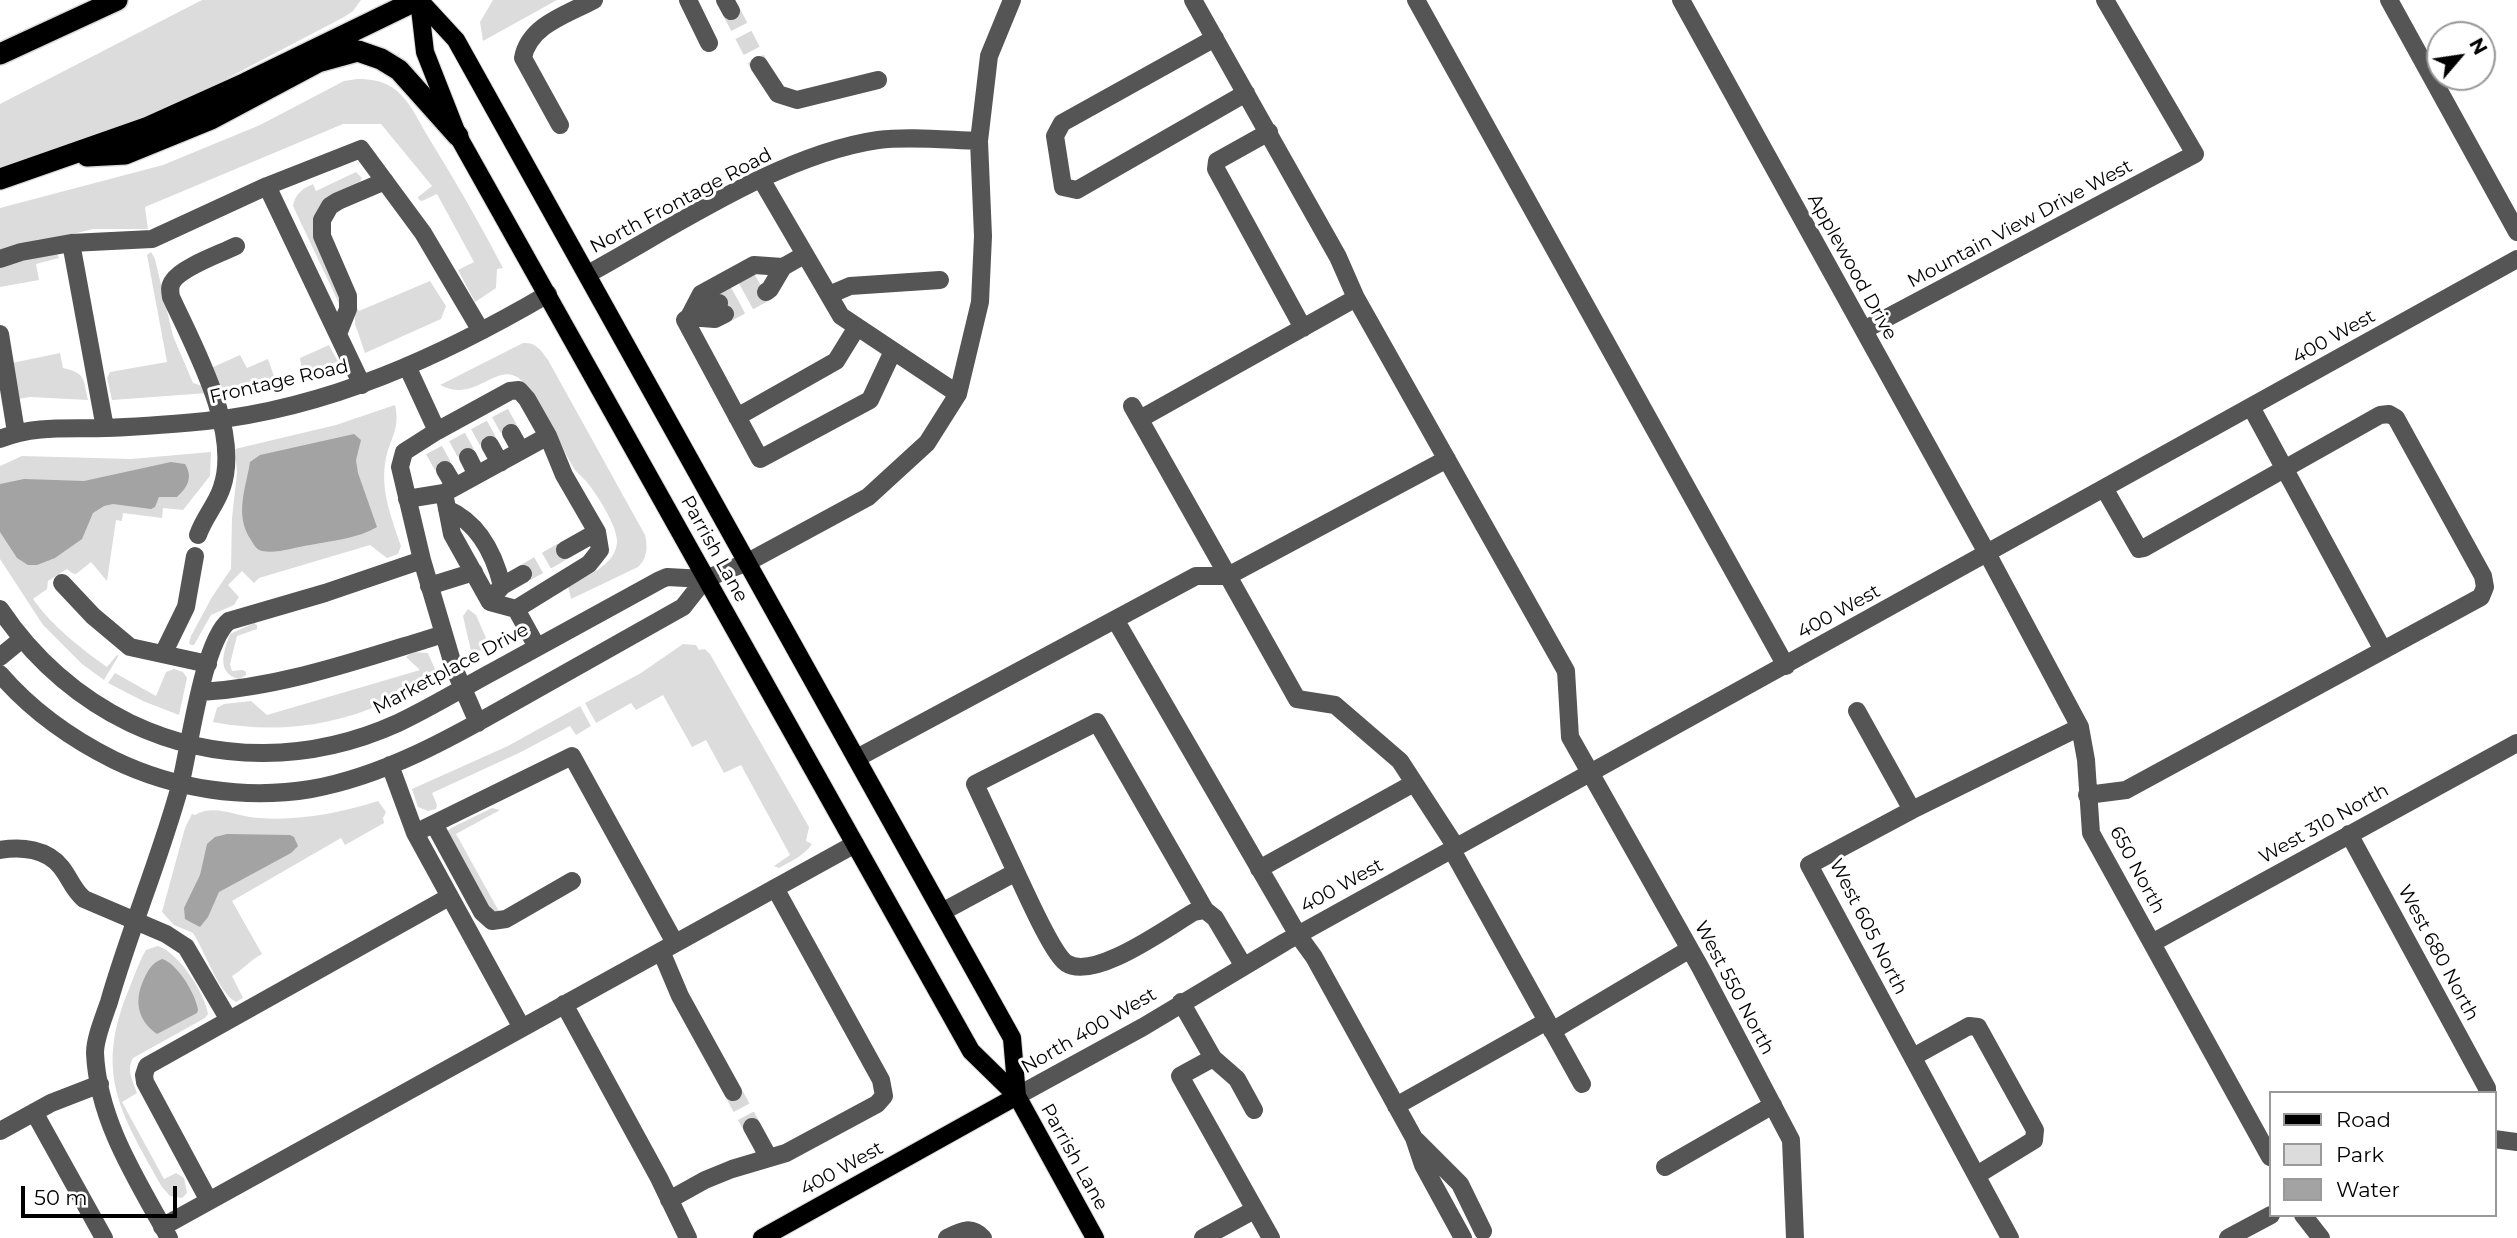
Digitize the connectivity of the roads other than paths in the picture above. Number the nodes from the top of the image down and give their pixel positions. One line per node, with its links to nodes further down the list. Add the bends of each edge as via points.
1 (117, 0): 13 (highway)
2 (418, 0): 19 (main road, Parrish Lane, via 425,52); 21 (highway, via 171,117); 33 (main road, Parrish Lane, via 456,40)
3 (594, 0): 17 (street, via 533,34 525,47 523,58)
4 (688, 0): 12 (street)
5 (1012, 0): 20 (street, via 989,56)
6 (1193, 0): 11 (street, West 550 North)
7 (1416, 0): 95 (street)
8 (1681, 0): 43 (street, Applewood Drive)
9 (2105, 0): 43 (street, Mountain View Drive West, via 2195,154)
10 (2389, 0): 26 (street)
11 (1215, 38): 16 (street, West 550 North); 16 (street, via 1062,123 1055,135 1063,187 1077,190)
12 (709, 43)
13 (0, 54)
14 (759, 65): 15 (street, via 778,94 797,100)
15 (878, 80)
16 (1247, 93): 18 (street, West 550 North)
17 (560, 125)
18 (1269, 132): 38 (street, West 550 North, via 1339,257); 42 (street, via 1217,161 1216,169)
19 (458, 136): 21 (highway, via 399,70 358,51 318,62 211,119 125,154); 36 (main road, Parrish Lane)
20 (979, 141): 23 (street, North Frontage Road, via 879,140 823,153); 50 (street, Marketplace Drive, via 980,302)
21 (64, 157): 22 (highway)
22 (0, 179)
23 (761, 179): 29 (street); 33 (street, North Frontage Road)
24 (385, 181): 25 (street, via 360,149); 44 (street, via 423,233); 46 (street, via 338,201 322,220 321,236 348,296)
25 (267, 186): 27 (street, via 152,239); 46 (street)
26 (2517, 232)
27 (71, 243): 31 (street); 54 (street)
28 (236, 246): 53 (street, via 185,272 169,289)
29 (804, 255): 32 (street); 37 (street)
30 (2517, 259): 51 (street, 400 West)
31 (0, 260)
32 (783, 267): 35 (street, via 771,289); 40 (street, via 754,265 701,294)
33 (588, 274): 76 (main road, Parrish Lane)
34 (940, 280): 37 (street, via 850,286)
35 (763, 286)
36 (548, 294): 44 (street, Frontage Road); 80 (main road, Parrish Lane)
37 (829, 295): 41 (street, via 841,316)
38 (1356, 298): 42 (street); 62 (street, West 550 North)
39 (722, 309): 40 (street, via 715,319)
40 (687, 319): 52 (street)
41 (857, 327): 47 (street); 52 (street, via 836,361)
42 (1303, 328): 79 (street, via 1136,412)
43 (1864, 330): 73 (street, Applewood Drive)
44 (481, 331): 48 (street, Frontage Road)
45 (0, 334): 56 (street)
46 (338, 334): 49 (street)
47 (893, 351): 50 (street); 52 (street, via 870,400 760,459)
48 (407, 366): 49 (street, Frontage Road); 57 (street)
49 (362, 385): 53 (street, Frontage Road)
50 (958, 394): 76 (street, Marketplace Drive, via 927,443 868,497)
51 (2251, 407): 64 (street); 67 (street, 400 West)
52 (737, 417)
53 (220, 419): 54 (street, Frontage Road); 71 (street, via 225,446 223,485)
54 (106, 428): 56 (street, Frontage Road, via 43,428)
55 (511, 433): 60 (street)
56 (8, 435)
57 (441, 436): 58 (street, via 497,407 510,391 519,390); 69 (street, via 409,448 402,456)
58 (548, 436): 60 (street); 70 (street)
59 (490, 445): 63 (street)
60 (521, 451): 63 (street)
61 (468, 457): 66 (street)
62 (1447, 459): 79 (street); 106 (street, West 550 North, via 1566,671 1570,737)
63 (500, 463): 66 (street)
64 (2285, 469): 67 (street, via 2139,549); 91 (street); 91 (street, via 2389,414 2396,418 2483,576 2481,597)
65 (445, 470): 68 (street)
66 (477, 475): 68 (street)
67 (2104, 488): 73 (street, 400 West)
68 (449, 497): 69 (street); 77 (street, via 452,534); 83 (street, via 458,514 478,531)
69 (407, 499): 75 (street)
70 (597, 532): 72 (street); 86 (street, via 600,550 589,564)
71 (198, 535)
72 (565, 550)
73 (1987, 553): 95 (street, 400 West); 101 (street, 650 North)
74 (195, 556): 92 (street, via 186,607)
75 (422, 560): 82 (street); 94 (street, via 235,619 221,628)
76 (748, 562): 80 (street, Marketplace Drive); 104 (main road, Parrish Lane)
77 (474, 572): 82 (street); 84 (street)
78 (523, 574): 83 (street)
79 (1228, 576): 87 (street, via 1196,576); 107 (street, via 1297,699 1335,705 1400,761)
80 (705, 579): 90 (street, Marketplace Drive, via 667,577); 100 (street, via 683,607); 114 (main road, Parrish Lane)
81 (62, 583): 92 (street, via 130,647)
82 (429, 586): 88 (street)
83 (502, 586): 84 (street)
84 (490, 602): 86 (street)
85 (0, 609): 89 (street, Marketplace Drive)
86 (516, 609): 90 (street)
87 (1116, 621): 104 (street); 117 (street)
88 (444, 634): 97 (street); 98 (street, via 398,648 380,644 286,670 276,683)
89 (22, 639): 93 (street); 103 (street, Marketplace Drive, via 64,681 99,706 141,728)
90 (537, 647): 97 (street, Marketplace Drive)
91 (2383, 650): 109 (street, via 2126,790)
92 (163, 654): 94 (street)
93 (0, 657)
94 (208, 664): 98 (street)
95 (1786, 666): 106 (street, 400 West)
96 (0, 674): 108 (street, via 66,733 131,768)
97 (463, 688): 100 (street); 103 (street, Marketplace Drive, via 385,728 320,749 254,754)
98 (201, 692): 103 (street)
99 (1857, 711): 110 (street)
100 (478, 723): 105 (street)
101 (2080, 727): 109 (street, 650 North); 110 (street, West 605 North)
102 (2517, 743): 113 (street, West 310 North)
103 (189, 744): 108 (street)
104 (857, 758): 123 (main road, Parrish Lane)
105 (390, 765): 108 (street, via 312,789 274,793); 112 (street)
106 (1590, 772): 115 (street, 400 West); 128 (street, West 550 North)
107 (1414, 783): 115 (street); 117 (street)
108 (180, 784): 124 (street)
109 (2087, 795): 126 (street, 650 North, via 2091,833)
110 (1912, 810): 135 (street, West 605 North, via 1809,865)
111 (434, 824): 112 (street); 119 (street, via 482,912 492,921 506,919); 127 (street, via 572,756)
112 (415, 833): 121 (street)
113 (2349, 834): 126 (street, West 310 North); 139 (street, West 680 North)
114 (855, 844): 120 (street); 141 (main road, Parrish Lane, via 971,1051)
115 (1454, 849): 125 (street, 400 West); 133 (street)
116 (0, 850): 124 (street, via 29,848 42,853 60,866 84,899)
117 (1259, 869): 125 (street)
118 (1016, 872): 122 (street, via 1051,944 1067,964 1081,967 1105,963); 122 (street, via 975,784 1097,722); 123 (street)
119 (572, 881)
120 (775, 888): 127 (street); 152 (street, via 885,1090 877,1104)
121 (449, 897): 132 (street); 134 (street)
122 (1205, 910): 129 (street, via 1215,918)
123 (942, 912): 141 (main road, Parrish Lane, via 1012,1038)
124 (136, 922): 132 (street, via 186,947); 137 (street, via 95,1051)
125 (1298, 935): 129 (street, 400 West); 143 (street)
126 (2152, 943): 151 (street, 650 North)
127 (668, 947): 131 (street); 140 (street, via 680,996)
128 (1690, 949): 133 (street); 142 (street, West 550 North)
129 (1243, 965): 130 (street, 400 West)
130 (1181, 1002): 136 (street); 141 (street, North 400 West)
131 (564, 1004): 134 (street); 155 (street)
132 (229, 1020): 156 (street, via 151,1063 144,1075)
133 (1550, 1026): 138 (street); 143 (street)
134 (522, 1028): 156 (street)
135 (1913, 1057): 154 (street, West 605 North); 154 (street, via 1969,1026 1978,1027 2035,1130 2034,1140)
136 (1213, 1058): 144 (street, via 1237,1079); 157 (street, via 1180,1076)
137 (100, 1084): 145 (street); 160 (street, via 102,1106 117,1140)
138 (1582, 1084)
139 (2487, 1091)
140 (733, 1092)
141 (1017, 1096): 164 (main road, 400 West); 167 (main road, Parrish Lane)
142 (1773, 1105): 153 (street); 171 (street, West 550 North, via 1791,1140)
143 (1396, 1106): 148 (street)
144 (1254, 1110)
145 (34, 1112): 147 (street); 162 (street)
146 (752, 1127): 152 (street)
147 (0, 1131)
148 (1414, 1138): 161 (street, via 1460,1184); 170 (street, via 1423,1165)
149 (2496, 1139): 150 (street)
150 (2517, 1142)
151 (2268, 1153)
152 (769, 1158): 155 (street, via 732,1169)
153 (1665, 1167)
154 (1977, 1175): 172 (street, West 605 North)
155 (669, 1200): 163 (street)
156 (209, 1201): 160 (street)
157 (1254, 1210): 168 (street); 169 (street)
158 (2268, 1217): 173 (street)
159 (2305, 1217): 174 (street)
160 (166, 1232)
161 (1480, 1236)
162 (104, 1238)
163 (688, 1238)
164 (762, 1238)
165 (947, 1238): 166 (street, via 968,1229)
166 (983, 1238)
167 (1096, 1238)
168 (1203, 1238)
169 (1271, 1238)
170 (1463, 1238)
171 (1796, 1238)
172 (2010, 1238)
173 (2228, 1238)
174 (2321, 1238)

